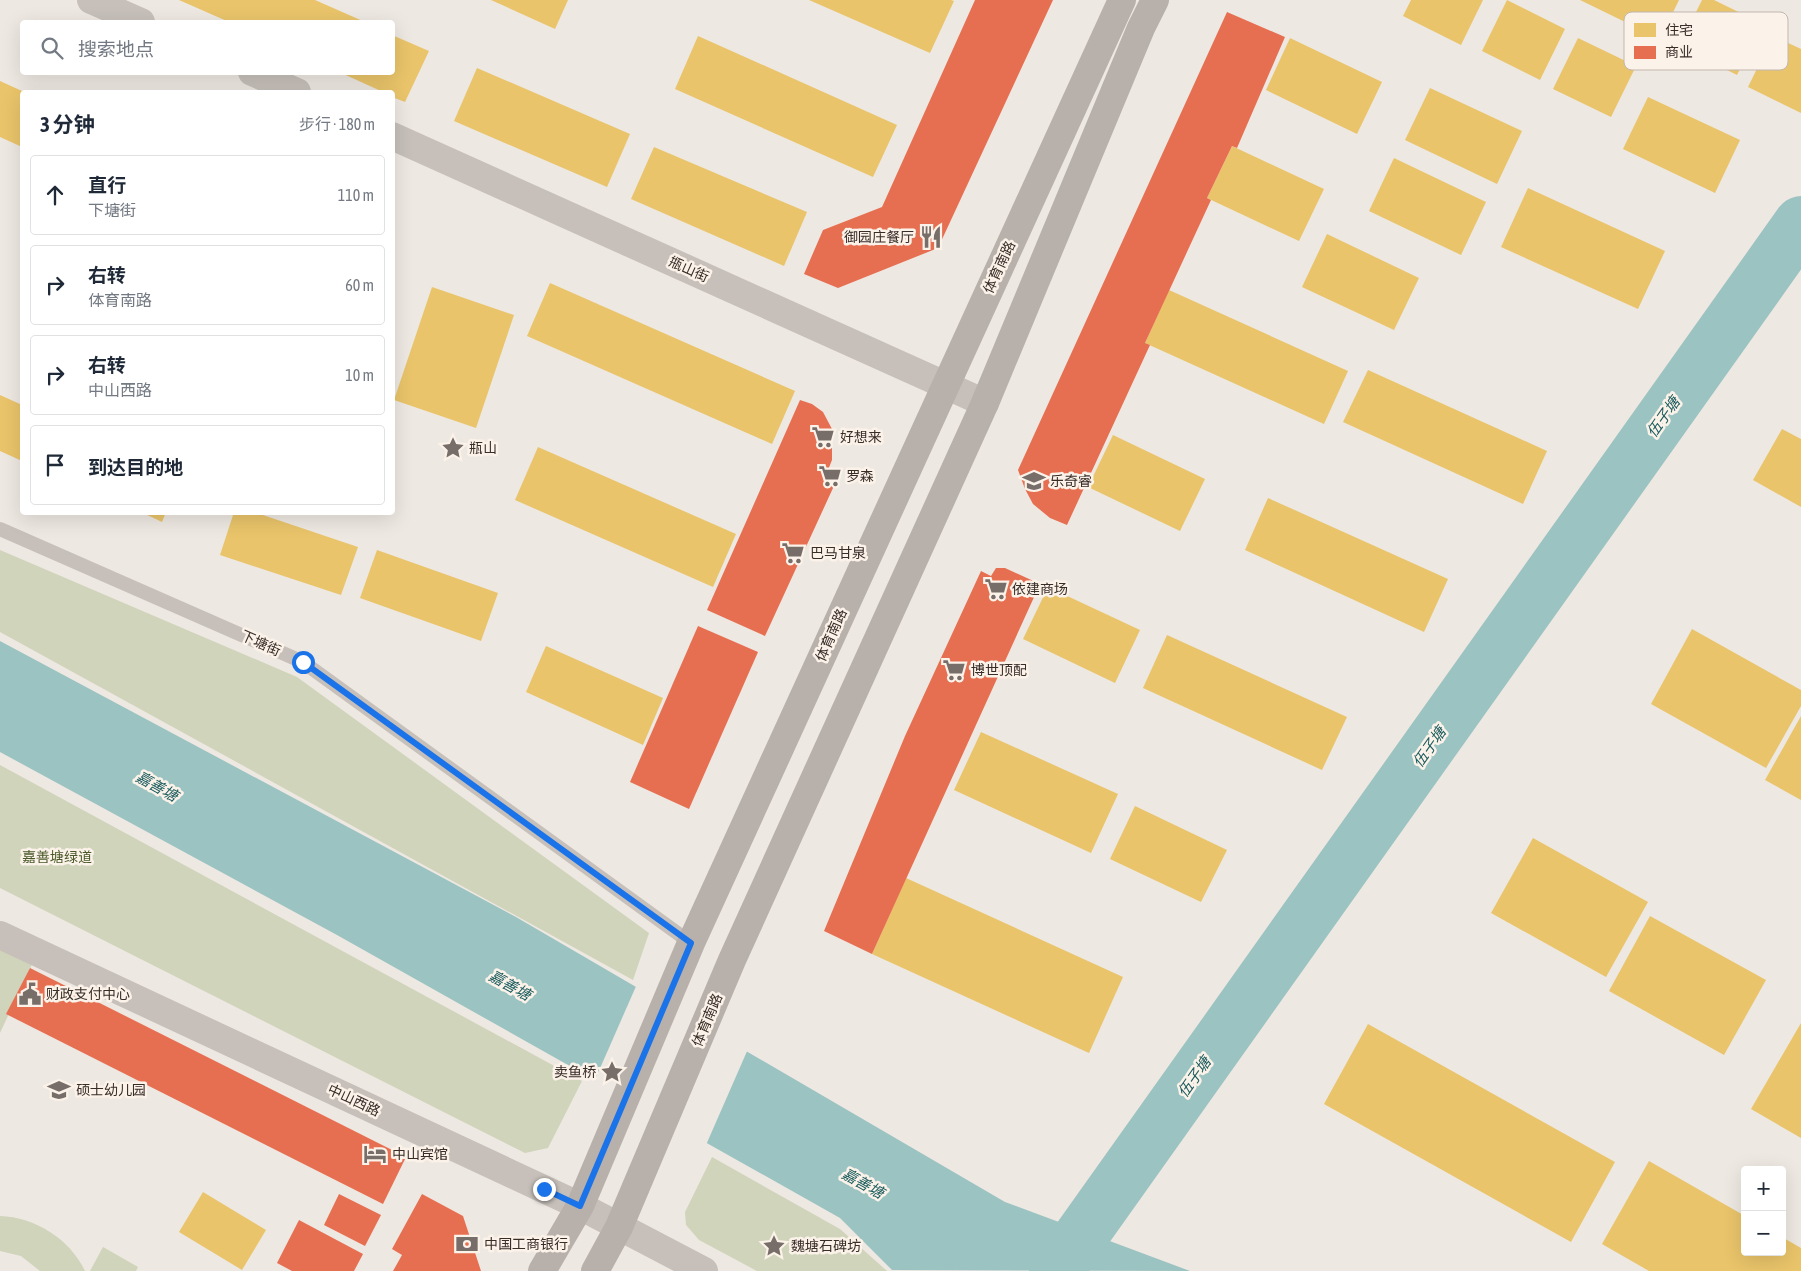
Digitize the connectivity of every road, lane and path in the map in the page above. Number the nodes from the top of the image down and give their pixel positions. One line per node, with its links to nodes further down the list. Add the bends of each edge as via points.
1 (91, 0): 4 (street)
2 (1122, 0): 8 (main road, 体育南路)
3 (1155, 0): 9 (main road, 体育南路)
4 (136, 20)
5 (259, 75): 6 (street)
6 (292, 90)
7 (395, 137): 8 (street, 甁山街)
8 (945, 384): 9 (street, 甁山街); 12 (main road, 体育南路)
9 (985, 403): 14 (main road, 体育南路, via 732,960)
10 (0, 529): 12 (lane, 下塘街, via 303,662)
11 (0, 935): 13 (street, 中山西路)
12 (691, 943): 13 (main road, 体育南路)
13 (580, 1206): 14 (street, 中山西路); 15 (main road, 体育南路)
14 (619, 1227): 16 (main road, 体育南路); 17 (street, 中山西路)
15 (542, 1271)
16 (595, 1271)
17 (704, 1271)

